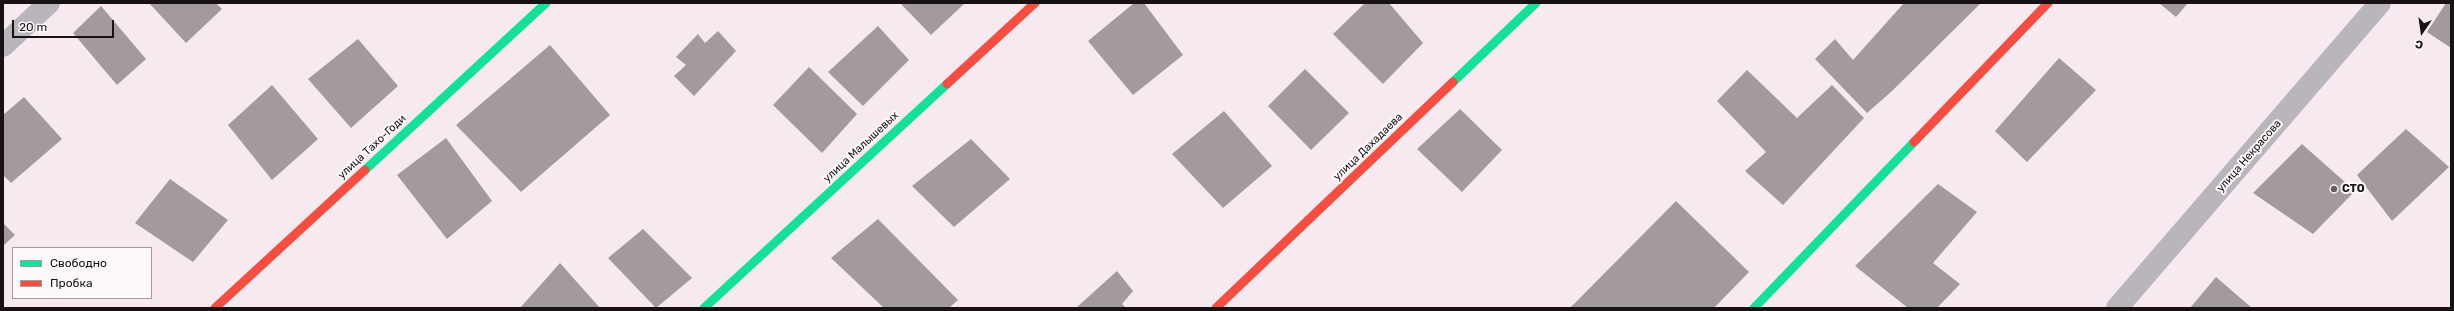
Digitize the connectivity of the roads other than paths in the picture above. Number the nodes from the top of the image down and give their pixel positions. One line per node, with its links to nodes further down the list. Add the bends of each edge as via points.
1 (49, 3): 7 (street)
2 (546, 3): 8 (street, улица Тахо-Годи)
3 (1035, 3): 9 (street, улица Малышевых)
4 (1536, 3): 10 (street, улица Дахадаева)
5 (2048, 3): 11 (street)
6 (2380, 3): 12 (street, улица Некрасова)
7 (3, 46)
8 (215, 308)
9 (704, 308)
10 (1216, 308)
11 (1754, 308)
12 (2117, 308)

